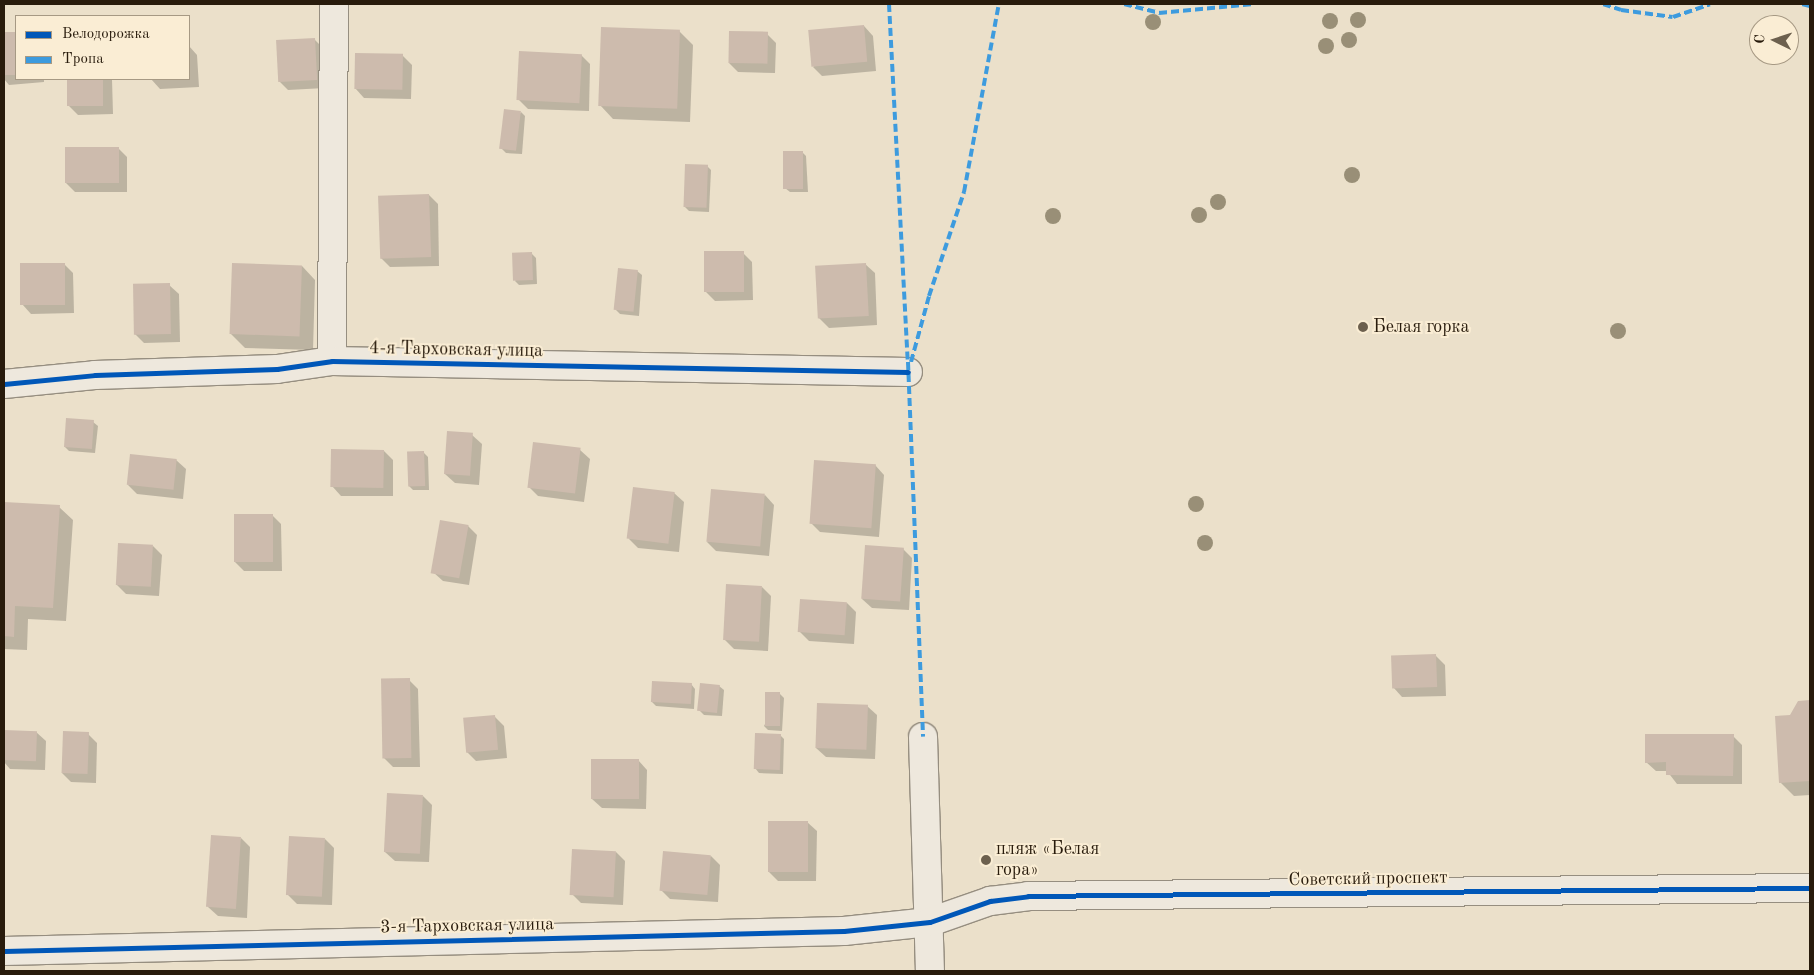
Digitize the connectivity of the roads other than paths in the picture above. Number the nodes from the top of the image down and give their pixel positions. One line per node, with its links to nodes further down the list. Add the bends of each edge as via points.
1 (334, 4): 2 (street)
2 (332, 362): 3 (street, 4-я Тарховская улица); 4 (street, 4-я Тарховская улица, via 277,369 95,375)
3 (908, 372)
4 (4, 384)
5 (923, 737): 7 (street)
6 (1810, 888): 7 (street, Советский проспект, via 1028,896 990,901)
7 (930, 922): 8 (street, 3-я Тарховская улица, via 844,931); 9 (street)
8 (4, 951)
9 (930, 971)

